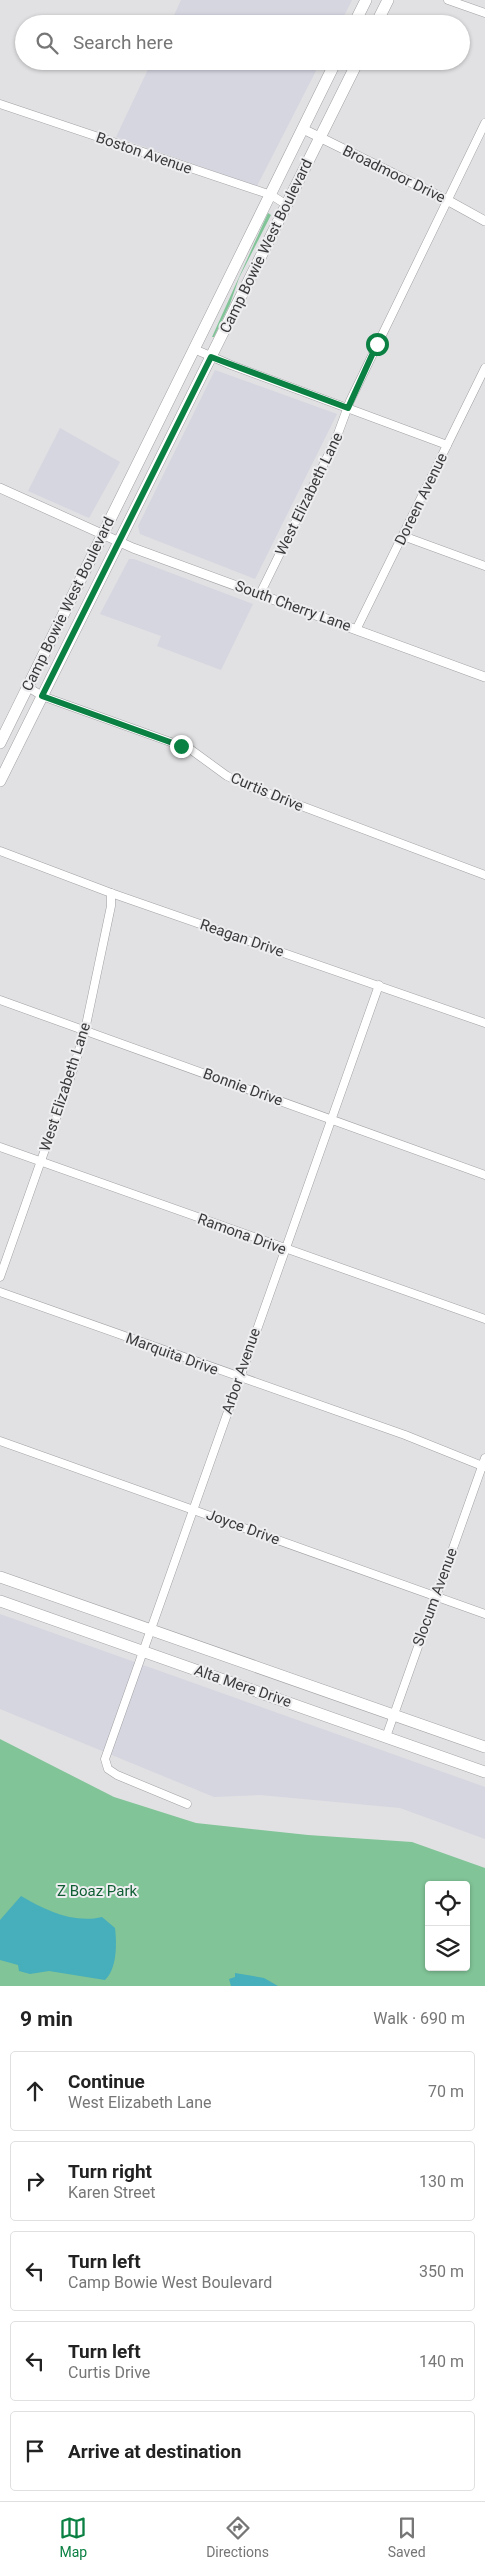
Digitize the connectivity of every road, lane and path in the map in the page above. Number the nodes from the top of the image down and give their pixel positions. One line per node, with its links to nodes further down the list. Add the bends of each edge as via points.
1 (366, 0): 5 (main road)
2 (388, 0): 6 (main road)
3 (448, 0): 4 (street)
4 (485, 13)
5 (358, 15)
6 (380, 15)
7 (332, 70): 11 (main road, Camp Bowie West Boulevard)
8 (354, 70): 12 (main road, Camp Bowie West Boulevard)
9 (0, 104): 13 (street, Boston Avenue)
10 (485, 123): 14 (street, West Elizabeth Lane)
11 (303, 129): 12 (street, Broadmoor Drive); 13 (main road, Camp Bowie West Boulevard)
12 (320, 137): 14 (street, Broadmoor Drive); 15 (main road, Camp Bowie West Boulevard)
13 (271, 195): 15 (street, Boston Avenue); 17 (main road, Camp Bowie West Boulevard)
14 (447, 200): 16 (street, Broadmoor Drive); 20 (street, West Elizabeth Lane)
15 (287, 205): 18 (main road, Camp Bowie West Boulevard)
16 (485, 221)
17 (194, 349): 18 (street); 23 (main road, Camp Bowie West Boulevard)
18 (211, 357): 20 (street); 25 (main road, Camp Bowie West Boulevard)
19 (485, 368): 21 (street, Doreen Avenue)
20 (348, 408): 21 (street); 27 (street, West Elizabeth Lane)
21 (447, 445): 24 (street, Doreen Avenue)
22 (0, 488): 23 (street, South Cherry Lane)
23 (102, 534): 25 (street, South Cherry Lane); 30 (main road, Camp Bowie West Boulevard)
24 (403, 536): 26 (street); 28 (street, Doreen Avenue)
25 (119, 543): 27 (street, South Cherry Lane); 31 (main road, Camp Bowie West Boulevard)
26 (485, 566)
27 (260, 594): 28 (street, South Cherry Lane)
28 (356, 630): 29 (street, South Cherry Lane)
29 (485, 677)
30 (28, 687): 31 (street, Curtis Drive); 32 (main road, Camp Bowie West Boulevard)
31 (42, 696): 33 (main road, Camp Bowie West Boulevard); 35 (street, Curtis Drive, via 190,749 227,776 252,788)
32 (0, 743)
33 (0, 781)
34 (0, 851): 36 (street, Reagan Drive)
35 (485, 875)
36 (111, 893): 37 (street, Reagan Drive); 40 (street, West Elizabeth Lane)
37 (379, 985): 39 (street, Reagan Drive); 41 (street, Arbor Avenue)
38 (0, 1000): 40 (street, Bonnie Drive)
39 (485, 1023)
40 (85, 1030): 41 (street, Bonnie Drive); 43 (street, West Elizabeth Lane)
41 (330, 1118): 44 (street, Bonnie Drive); 45 (street, Arbor Avenue)
42 (0, 1147): 43 (street, Ramona Drive)
43 (41, 1162): 45 (street, Ramona Drive); 46 (street, West Elizabeth Lane)
44 (485, 1175)
45 (283, 1249): 48 (street, Ramona Drive); 49 (street, Arbor Avenue)
46 (0, 1276)
47 (0, 1292): 49 (street, Marquita Drive)
48 (485, 1319)
49 (239, 1378): 51 (street, Marquita Drive); 52 (street, Arbor Avenue)
50 (0, 1441): 52 (street, Joyce Drive)
51 (484, 1463): 54 (street, Slocum Avenue)
52 (193, 1509): 54 (street, Joyce Drive); 57 (street, Arbor Avenue)
53 (0, 1577): 57 (main road, Alta Mere Drive)
54 (435, 1597): 56 (street, Joyce Drive); 59 (street, Slocum Avenue)
55 (0, 1601): 58 (main road, Alta Mere Drive)
56 (485, 1614)
57 (150, 1630): 58 (street, Arbor Avenue); 59 (main road, Alta Mere Drive)
58 (143, 1651): 60 (main road, Alta Mere Drive); 63 (street, Arbor Avenue, via 105,1759 108,1769 117,1775)
59 (393, 1715): 60 (street, Slocum Avenue); 61 (main road, Alta Mere Drive)
60 (386, 1737): 62 (main road, Alta Mere Drive)
61 (485, 1748)
62 (485, 1772)
63 (186, 1804)

